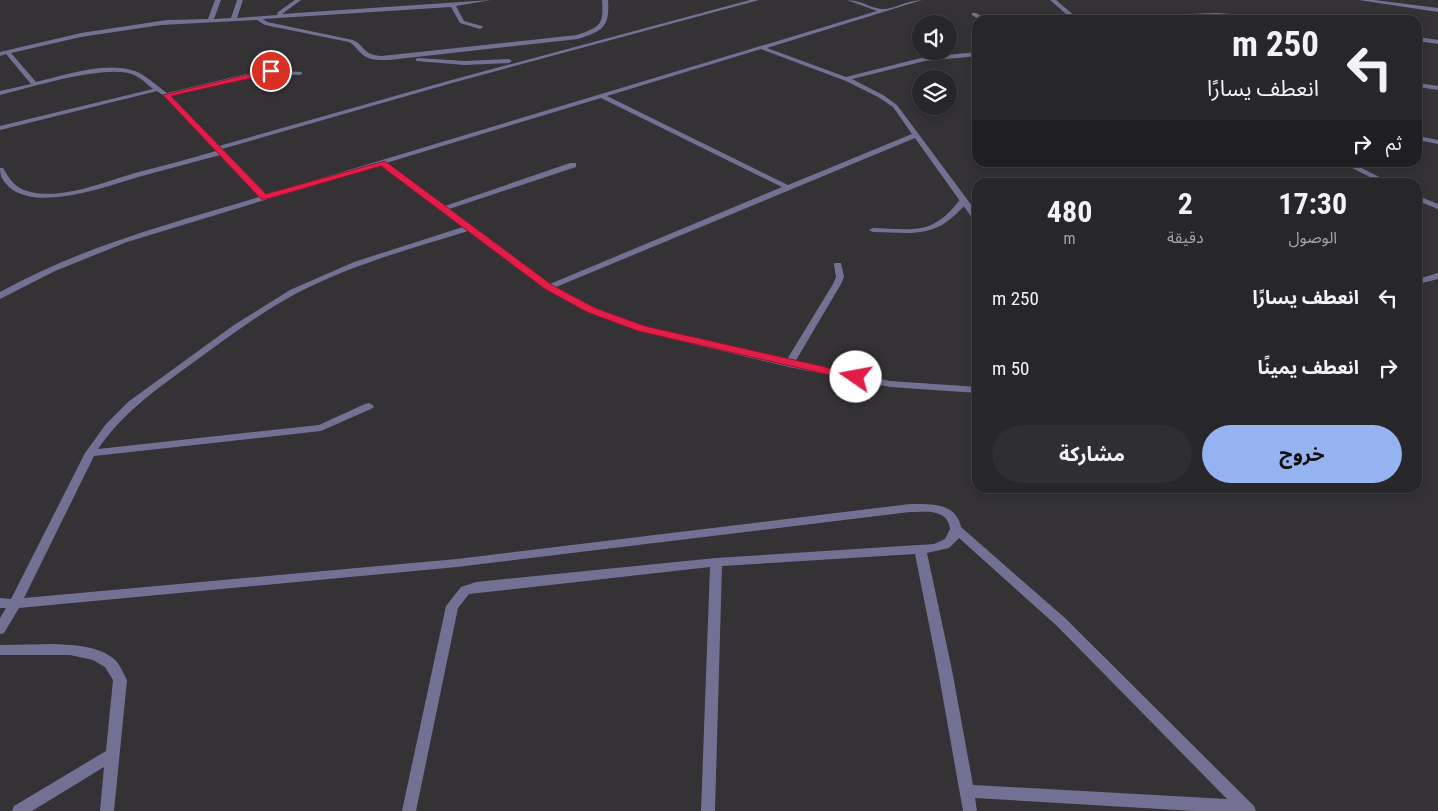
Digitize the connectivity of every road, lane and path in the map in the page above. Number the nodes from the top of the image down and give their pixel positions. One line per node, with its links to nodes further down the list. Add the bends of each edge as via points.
1 (218, 0): 17 (street)
2 (240, 0): 16 (street)
3 (298, 0): 14 (street)
4 (488, 0): 11 (street)
5 (605, 0): 25 (street, via 605,24 578,37)
6 (756, 0): 26 (street)
7 (850, 0): 12 (street)
8 (919, 0): 12 (street)
9 (1054, 0): 15 (street)
10 (1362, 0): 13 (street)
11 (453, 5): 14 (street); 19 (street, via 462,22)
12 (880, 10): 22 (street)
13 (1438, 10)
14 (280, 15): 16 (street); 18 (street)
15 (1070, 15)
16 (234, 17): 17 (street); 18 (street)
17 (212, 18): 23 (street, via 89,34)
18 (258, 18): 25 (street, via 348,40 358,44 361,52 373,57)
19 (480, 27)
20 (1422, 40): 21 (street)
21 (1438, 42)
22 (760, 47): 28 (street); 35 (street)
23 (3, 53): 29 (street)
24 (972, 55): 28 (street, via 925,59)
25 (401, 57): 26 (street, via 465,63)
26 (530, 60): 40 (street)
27 (300, 73): 34 (street, via 263,72)
28 (844, 79): 37 (street, via 895,106)
29 (34, 84): 32 (street, via 87,72 114,70 135,73); 33 (street)
30 (1422, 85): 31 (street)
31 (1438, 88)
32 (158, 89): 34 (street); 36 (street)
33 (0, 93)
34 (166, 95): 40 (street)
35 (602, 96): 41 (street); 46 (street)
36 (0, 128)
37 (915, 135): 46 (street); 49 (street)
38 (1422, 139): 39 (street)
39 (1438, 142)
40 (220, 150): 44 (street, via 90,188 50,195 19,191 7,182); 47 (street)
41 (382, 163): 47 (street); 51 (street)
42 (573, 165): 51 (street)
43 (1354, 167): 45 (street)
44 (0, 170)
45 (1377, 178)
46 (787, 187): 58 (street)
47 (264, 197): 59 (street, via 111,245)
48 (1422, 200): 50 (street)
49 (964, 201): 52 (street); 54 (street, via 933,227)
50 (1438, 208)
51 (443, 209): 53 (street)
52 (972, 212)
53 (468, 228): 58 (street); 63 (street, via 356,264 269,306 209,346 127,408 102,433)
54 (874, 230)
55 (838, 265): 60 (street, via 840,277 837,284)
56 (1438, 276): 57 (street)
57 (1422, 281)
58 (549, 287): 60 (street, via 591,310 642,328)
59 (0, 296)
60 (789, 364): 61 (street, via 890,384)
61 (972, 390)
62 (369, 406): 63 (street, via 321,428)
63 (90, 454): 68 (street)
64 (957, 530): 65 (street, via 946,545); 68 (street, via 947,512 910,508 457,563); 73 (street, via 1061,622)
65 (920, 549): 66 (street); 72 (street)
66 (716, 562): 76 (street, via 465,590 452,606); 77 (street)
67 (0, 603): 68 (street)
68 (15, 604): 69 (street)
69 (0, 629)
70 (0, 650): 71 (street, via 74,651 109,662 120,680)
71 (112, 754): 74 (street); 75 (street)
72 (967, 791): 73 (street); 78 (street)
73 (1247, 809)
74 (19, 811)
75 (107, 811)
76 (409, 811)
77 (708, 811)
78 (970, 811)

